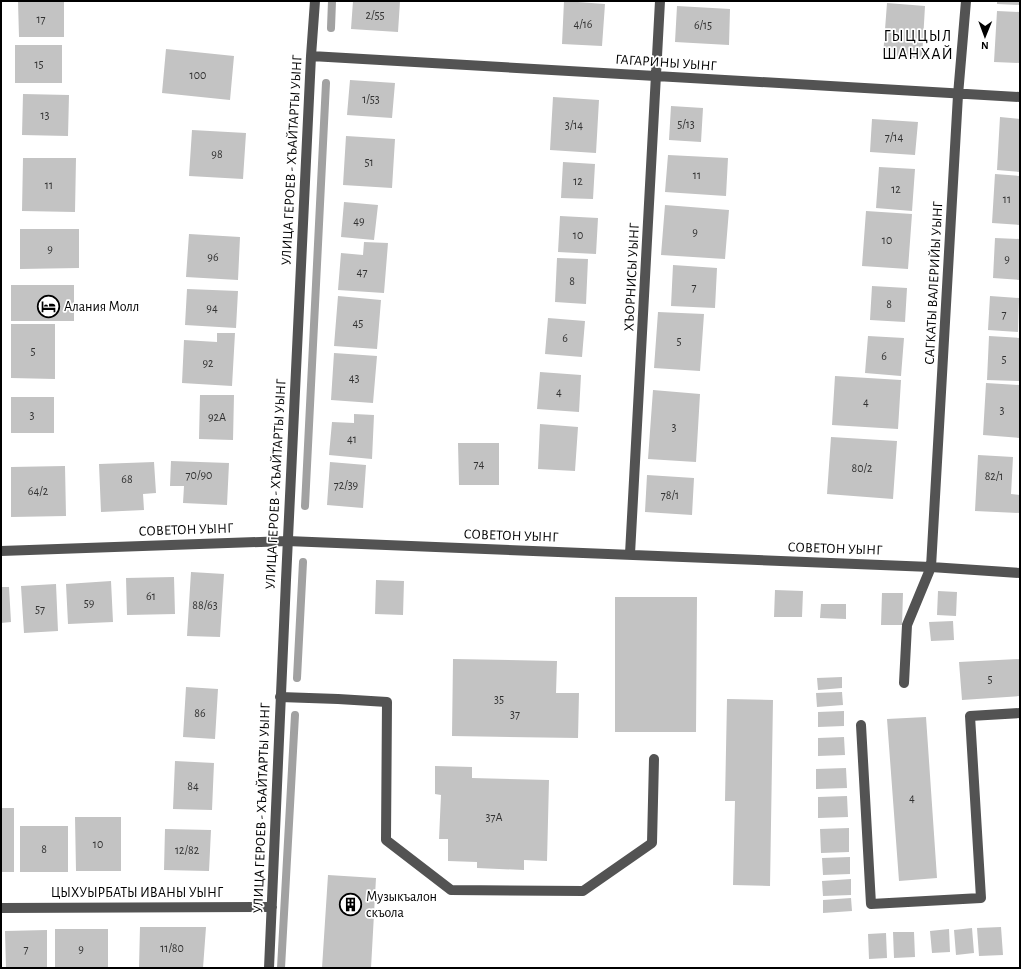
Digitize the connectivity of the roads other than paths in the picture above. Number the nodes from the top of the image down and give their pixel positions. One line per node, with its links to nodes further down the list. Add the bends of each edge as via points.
1 (315, 1): 4 (street, УЛИЦА ГЕРОЕВ - ХЪАЙТАРТЫ УЫНГ)
2 (660, 1): 5 (street, ХЪОРНИСЫ УЫНГ)
3 (966, 1): 6 (street, САГКАТЫ ВАЛЕРИЙЫ УЫНГ)
4 (310, 56): 5 (street, ГАГАРИНЫ УЫНГ); 8 (street, УЛИЦА ГЕРОЕВ - ХЪАЙТАРТЫ УЫНГ)
5 (657, 76): 6 (street, ГАГАРИНЫ УЫНГ); 10 (street, ХЪОРНИСЫ УЫНГ)
6 (958, 94): 7 (street, ГАГАРИНЫ УЫНГ); 11 (street, САГКАТЫ ВАЛЕРИЙЫ УЫНГ)
7 (1020, 97)
8 (288, 541): 9 (street, СОВЕТОН УЫНГ); 10 (street, СОВЕТОН УЫНГ); 14 (street, УЛИЦА ГЕРОЕВ - ХЪАЙТАРТЫ УЫНГ)
9 (1, 551)
10 (630, 554): 11 (street, СОВЕТОН УЫНГ)
11 (931, 567): 12 (street, СОВЕТОН УЫНГ); 13 (street, САГКАТЫ ВАЛЕРИЙЫ УЫНГ, via 907,625)
12 (1020, 573)
13 (904, 683)
14 (280, 697): 17 (street, via 387,702 386,840 451,890 583,891 652,843); 18 (street, УЛИЦА ГЕРОЕВ - ХЪАЙТАРТЫ УЫНГ)
15 (1020, 713): 16 (street, via 970,716 981,898 871,904)
16 (861, 725)
17 (654, 759)
18 (272, 907): 19 (street, ЦЫХУЫРБАТЫ ИВАНЫ УЫНГ); 20 (street, УЛИЦА ГЕРОЕВ - ХЪАЙТАРТЫ УЫНГ)
19 (1, 908)
20 (269, 968)

